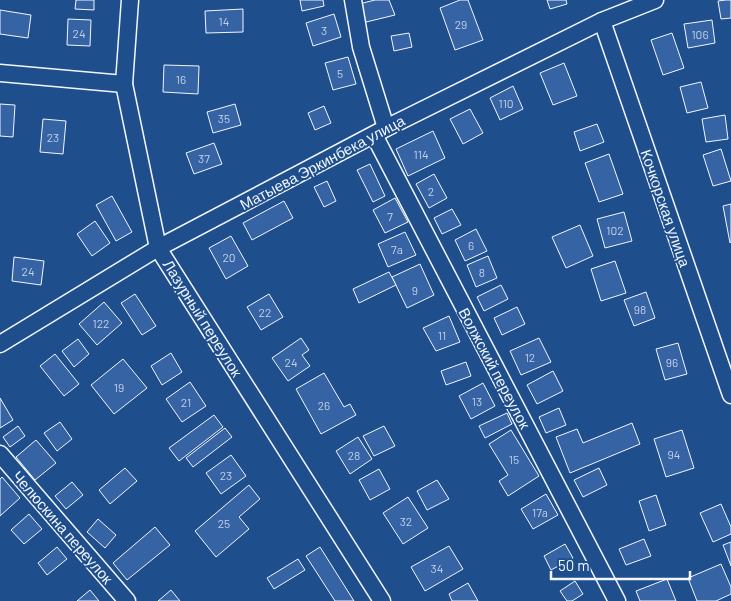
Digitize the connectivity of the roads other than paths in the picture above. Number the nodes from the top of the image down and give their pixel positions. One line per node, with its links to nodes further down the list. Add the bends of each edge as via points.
1 (130, 0): 6 (street, Лазурный переулок)
2 (353, 0): 7 (street, Волжский переулок)
3 (656, 0): 4 (street, Матыева Эркинбека улица)
4 (602, 21): 7 (street, Матыева Эркинбека улица); 10 (street, Кочкорская улица)
5 (0, 74): 6 (street)
6 (124, 84): 8 (street, Лазурный переулок)
7 (380, 131): 8 (street, Матыева Эркинбека улица); 14 (street, Волжский переулок)
8 (158, 248): 9 (street, Матыева Эркинбека улица); 13 (street, Лазурный переулок)
9 (0, 344)
10 (731, 395)
11 (0, 454): 12 (street, Челюскина переулок)
12 (127, 601)
13 (382, 601)
14 (617, 601)

